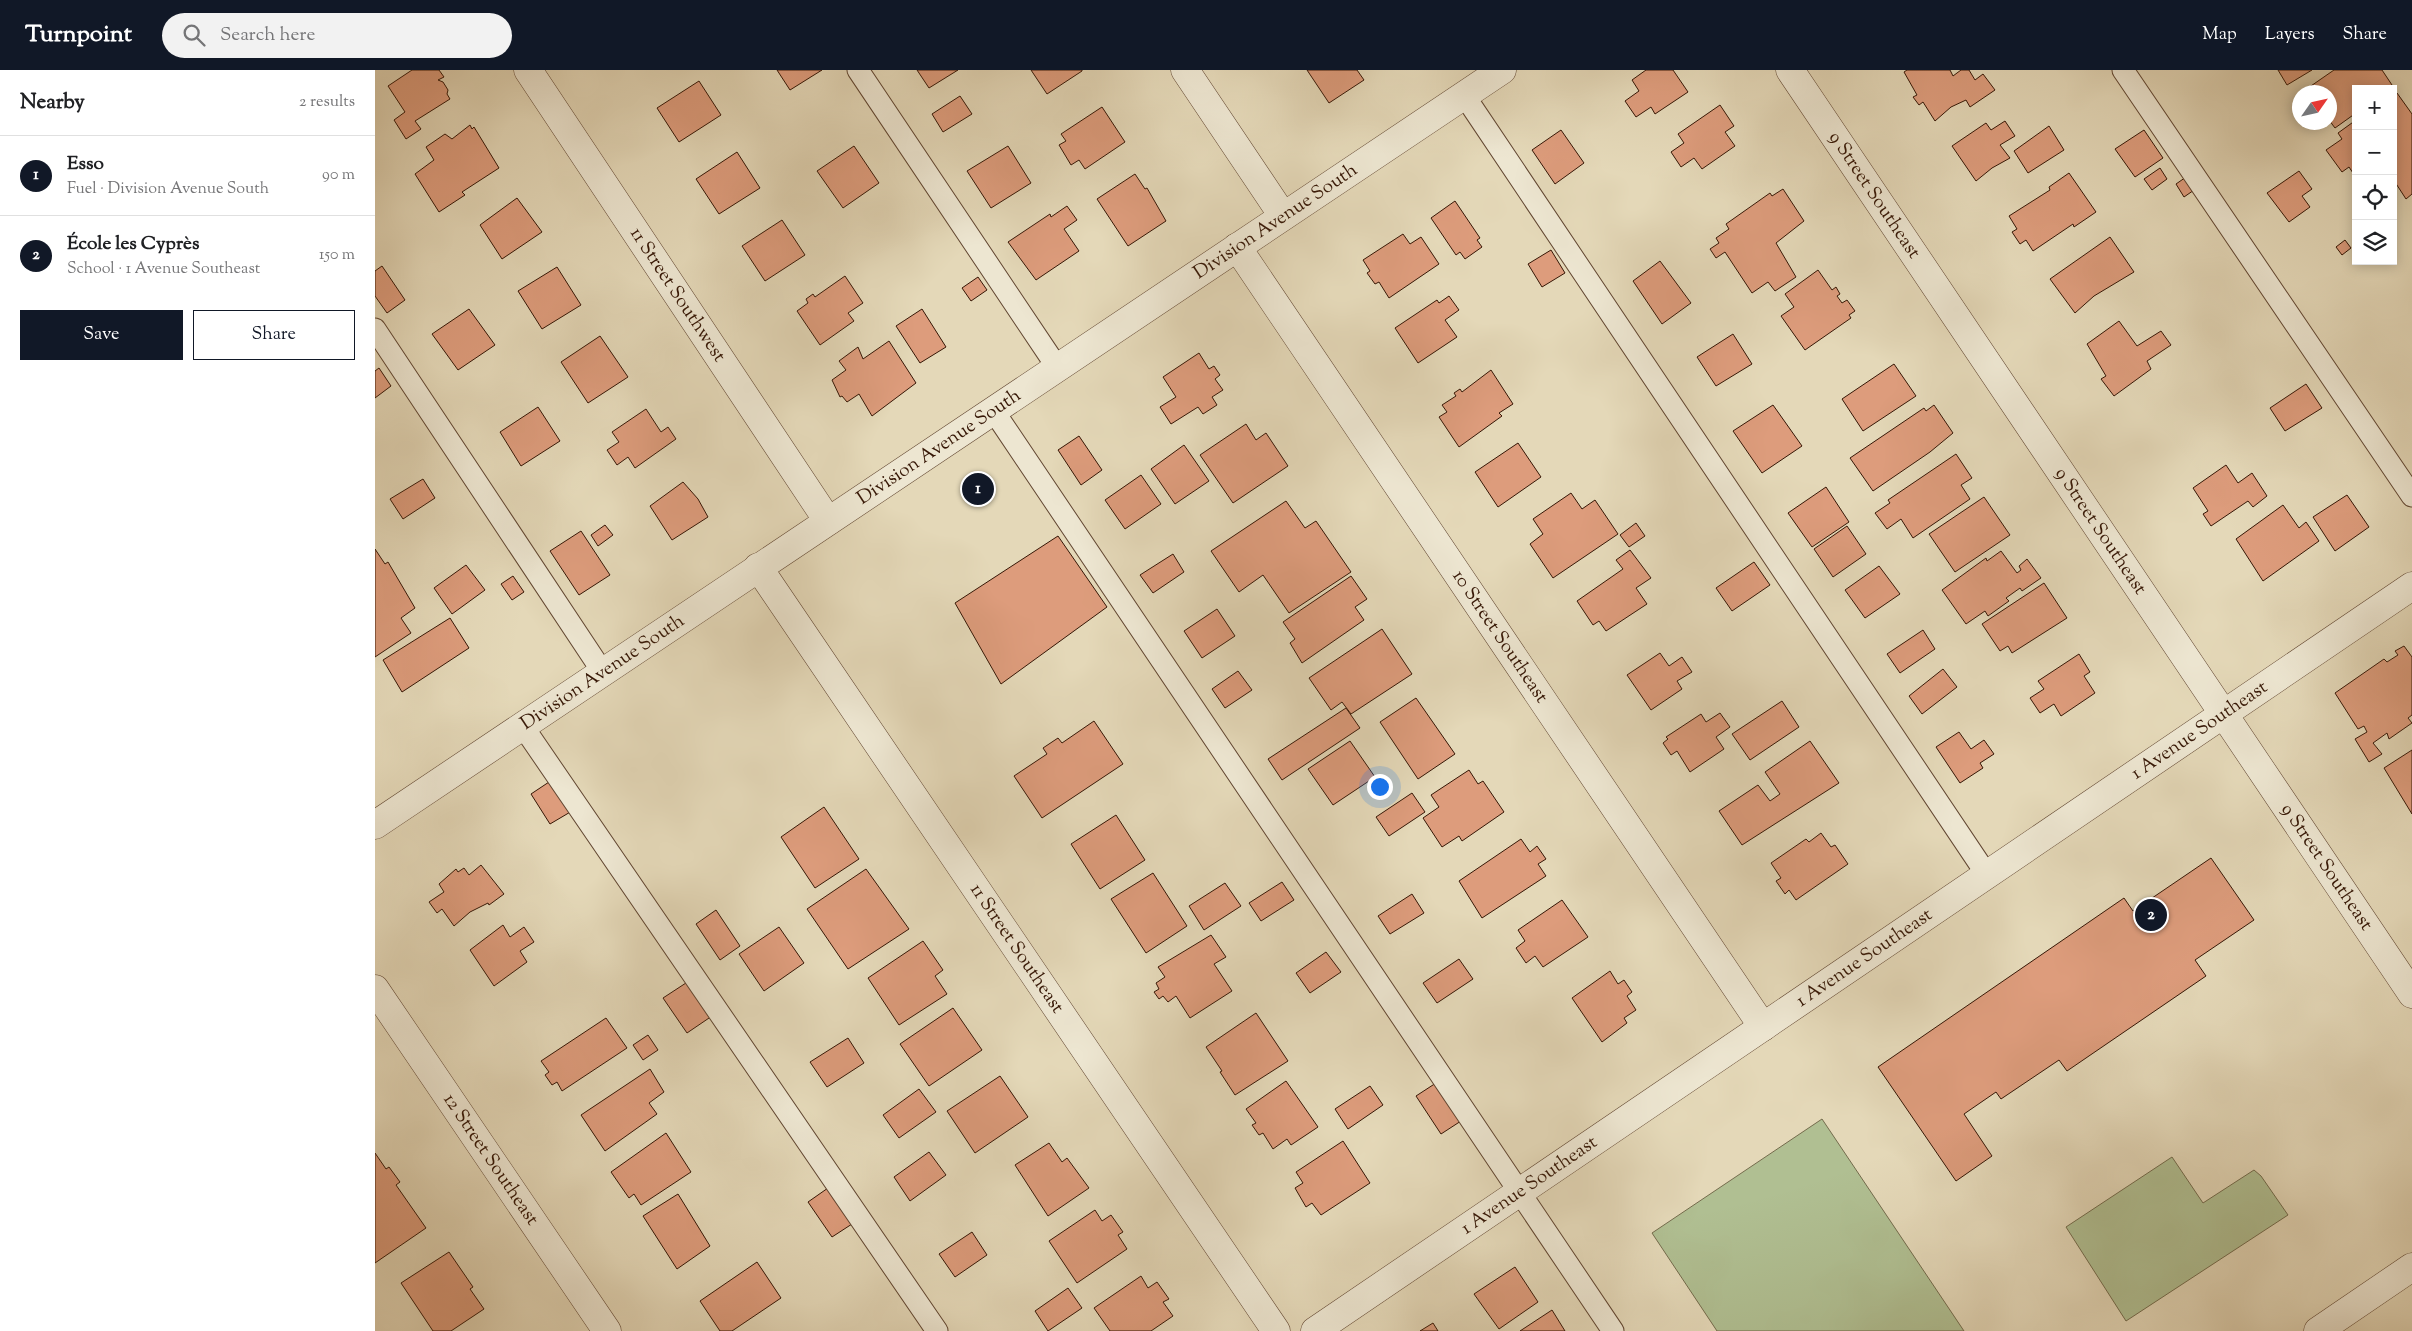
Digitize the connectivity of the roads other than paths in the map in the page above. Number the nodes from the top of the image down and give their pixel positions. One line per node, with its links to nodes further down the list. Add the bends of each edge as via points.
1 (528, 70): 14 (street, 11 Street Southwest)
2 (858, 70): 11 (lane)
3 (1185, 70): 8 (street)
4 (1502, 70): 7 (street, Division Avenue South)
5 (1790, 70): 18 (street, 9 Street Southeast)
6 (2123, 70): 13 (lane)
7 (1464, 95): 8 (street, Division Avenue South); 21 (lane)
8 (1283, 216): 9 (street, Division Avenue South)
9 (1237, 247): 11 (street, Division Avenue South); 24 (street, 10 Street Southeast)
10 (375, 329): 17 (lane)
11 (1057, 367): 12 (street, Division Avenue South)
12 (993, 410): 14 (street, Division Avenue South); 25 (lane)
13 (2412, 496)
14 (827, 521): 15 (street, Division Avenue South)
15 (758, 567): 17 (street, Division Avenue South); 29 (street, 11 Street Southeast)
16 (2412, 586): 18 (street, 1 Avenue Southeast)
17 (602, 671): 19 (street, Division Avenue South)
18 (2224, 714): 21 (street, 1 Avenue Southeast); 23 (street, 9 Street Southeast)
19 (522, 725): 20 (street, Division Avenue South); 28 (lane)
20 (375, 825)
21 (1987, 875): 24 (street, 1 Avenue Southeast)
22 (375, 989): 27 (street, 12 Street Southeast)
23 (2412, 994)
24 (1763, 1027): 25 (street, 1 Avenue Southeast)
25 (1519, 1192): 30 (street, 1 Avenue Southeast); 31 (lane)
26 (2412, 1267): 32 (street)
27 (607, 1331)
28 (937, 1331)
29 (1276, 1331)
30 (1315, 1331)
31 (1613, 1331)
32 (2318, 1331)

